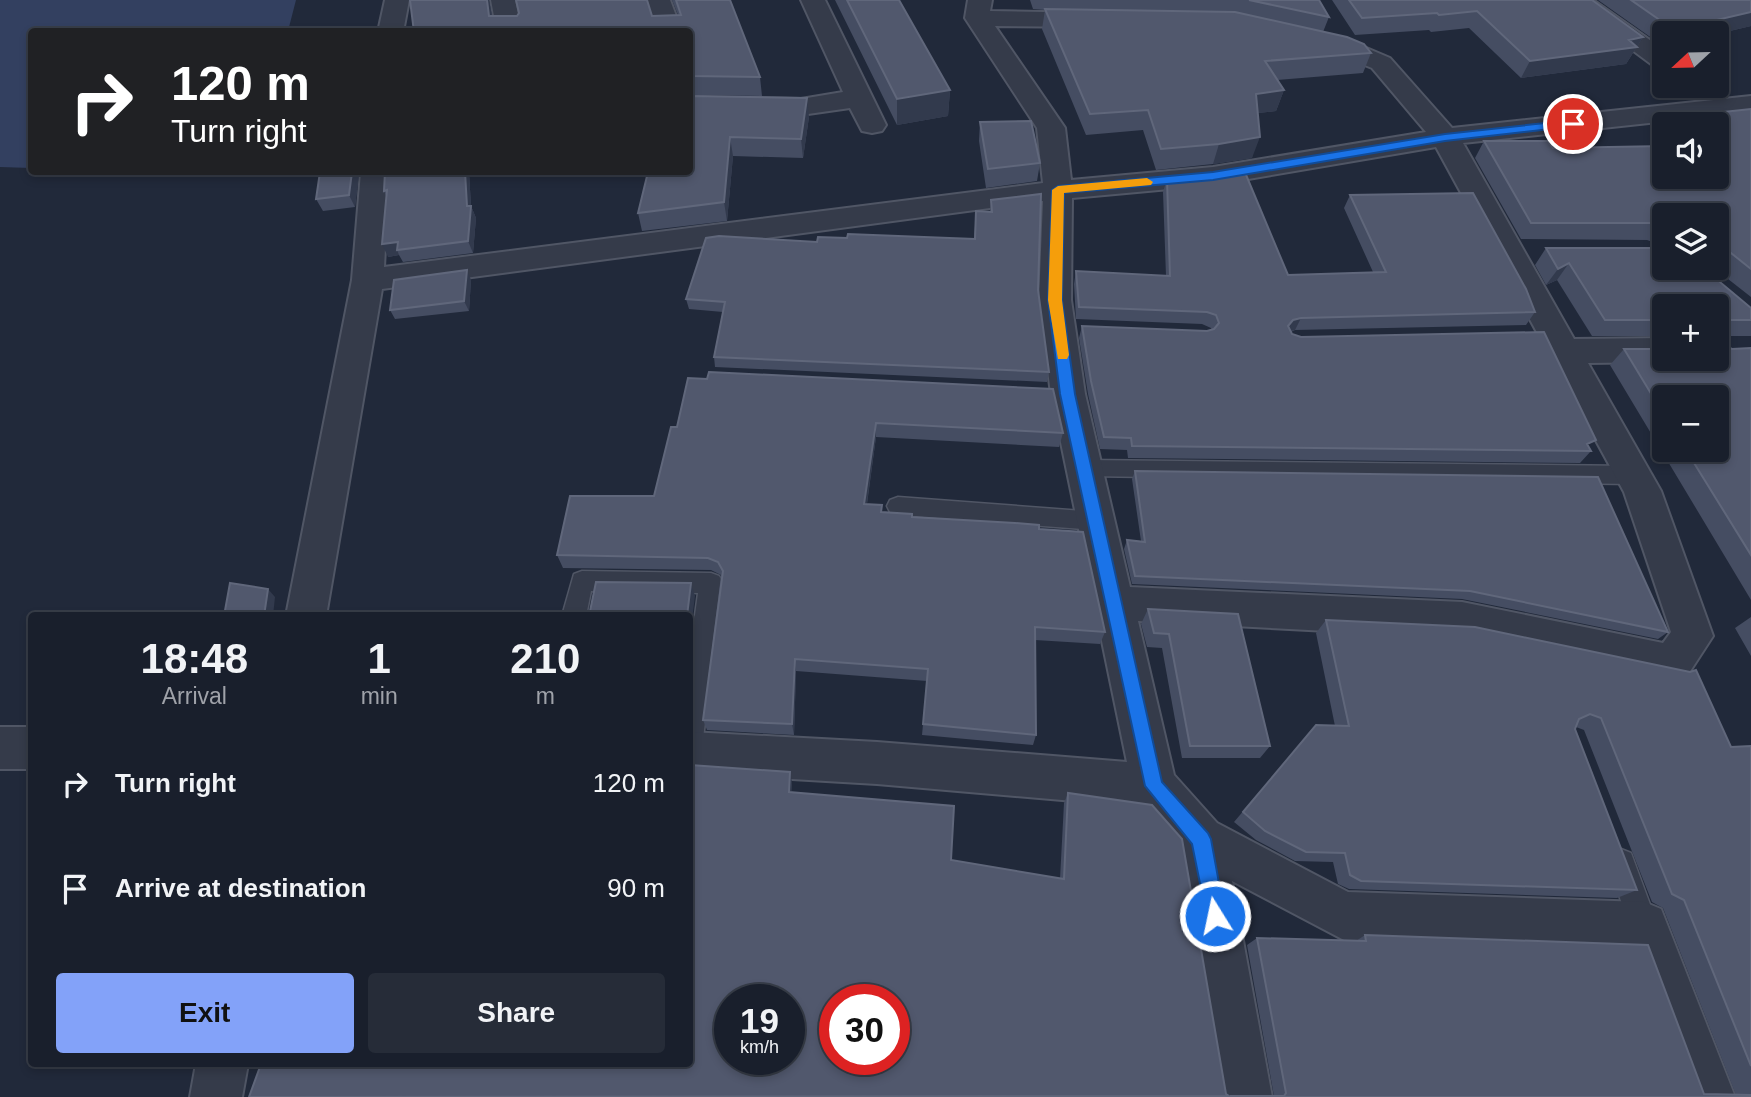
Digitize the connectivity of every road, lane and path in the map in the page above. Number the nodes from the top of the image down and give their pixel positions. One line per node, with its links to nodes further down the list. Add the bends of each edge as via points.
1 (397, 0): 10 (street)
2 (503, 0): 11 (street)
3 (658, 0): 12 (street)
4 (813, 0): 17 (street)
5 (1613, 0): 6 (street)
6 (1582, 3): 15 (street)
7 (979, 9): 9 (street); 23 (street, via 1051,128)
8 (1330, 20): 14 (street)
9 (1117, 21)
10 (391, 28)
11 (509, 28)
12 (668, 28)
13 (1296, 38): 14 (street)
14 (1348, 49): 21 (street, via 1381,63)
15 (1652, 53)
16 (693, 97): 17 (street, via 801,107)
17 (860, 98): 20 (street)
18 (1739, 105): 19 (street); 21 (street)
19 (1751, 123)
20 (872, 125)
21 (1445, 137): 23 (street, via 1213,176); 25 (street, via 1523,252)
22 (375, 175): 24 (street)
23 (1058, 190): 24 (street); 27 (street, via 1055,300 1072,328 1061,394)
24 (368, 279): 32 (street)
25 (1548, 340): 26 (street); 28 (street)
26 (1652, 349)
27 (1085, 468): 28 (lane); 30 (street)
28 (1633, 475): 31 (street, via 1693,636 1672,663 1462,620)
29 (898, 506): 30 (lane)
30 (1096, 521): 31 (street)
31 (1115, 604): 38 (street)
32 (307, 612)
33 (575, 612): 34 (lane, via 582,581 712,583)
34 (693, 717)
35 (0, 748): 36 (street)
36 (28, 748)
37 (693, 753): 38 (street)
38 (1154, 786): 39 (street)
39 (1201, 839): 41 (street, via 1344,916); 44 (street)
40 (1612, 839): 41 (lane)
41 (1644, 926): 45 (street)
42 (221, 1067): 43 (street)
43 (216, 1097)
44 (1246, 1097)
45 (1709, 1097)

